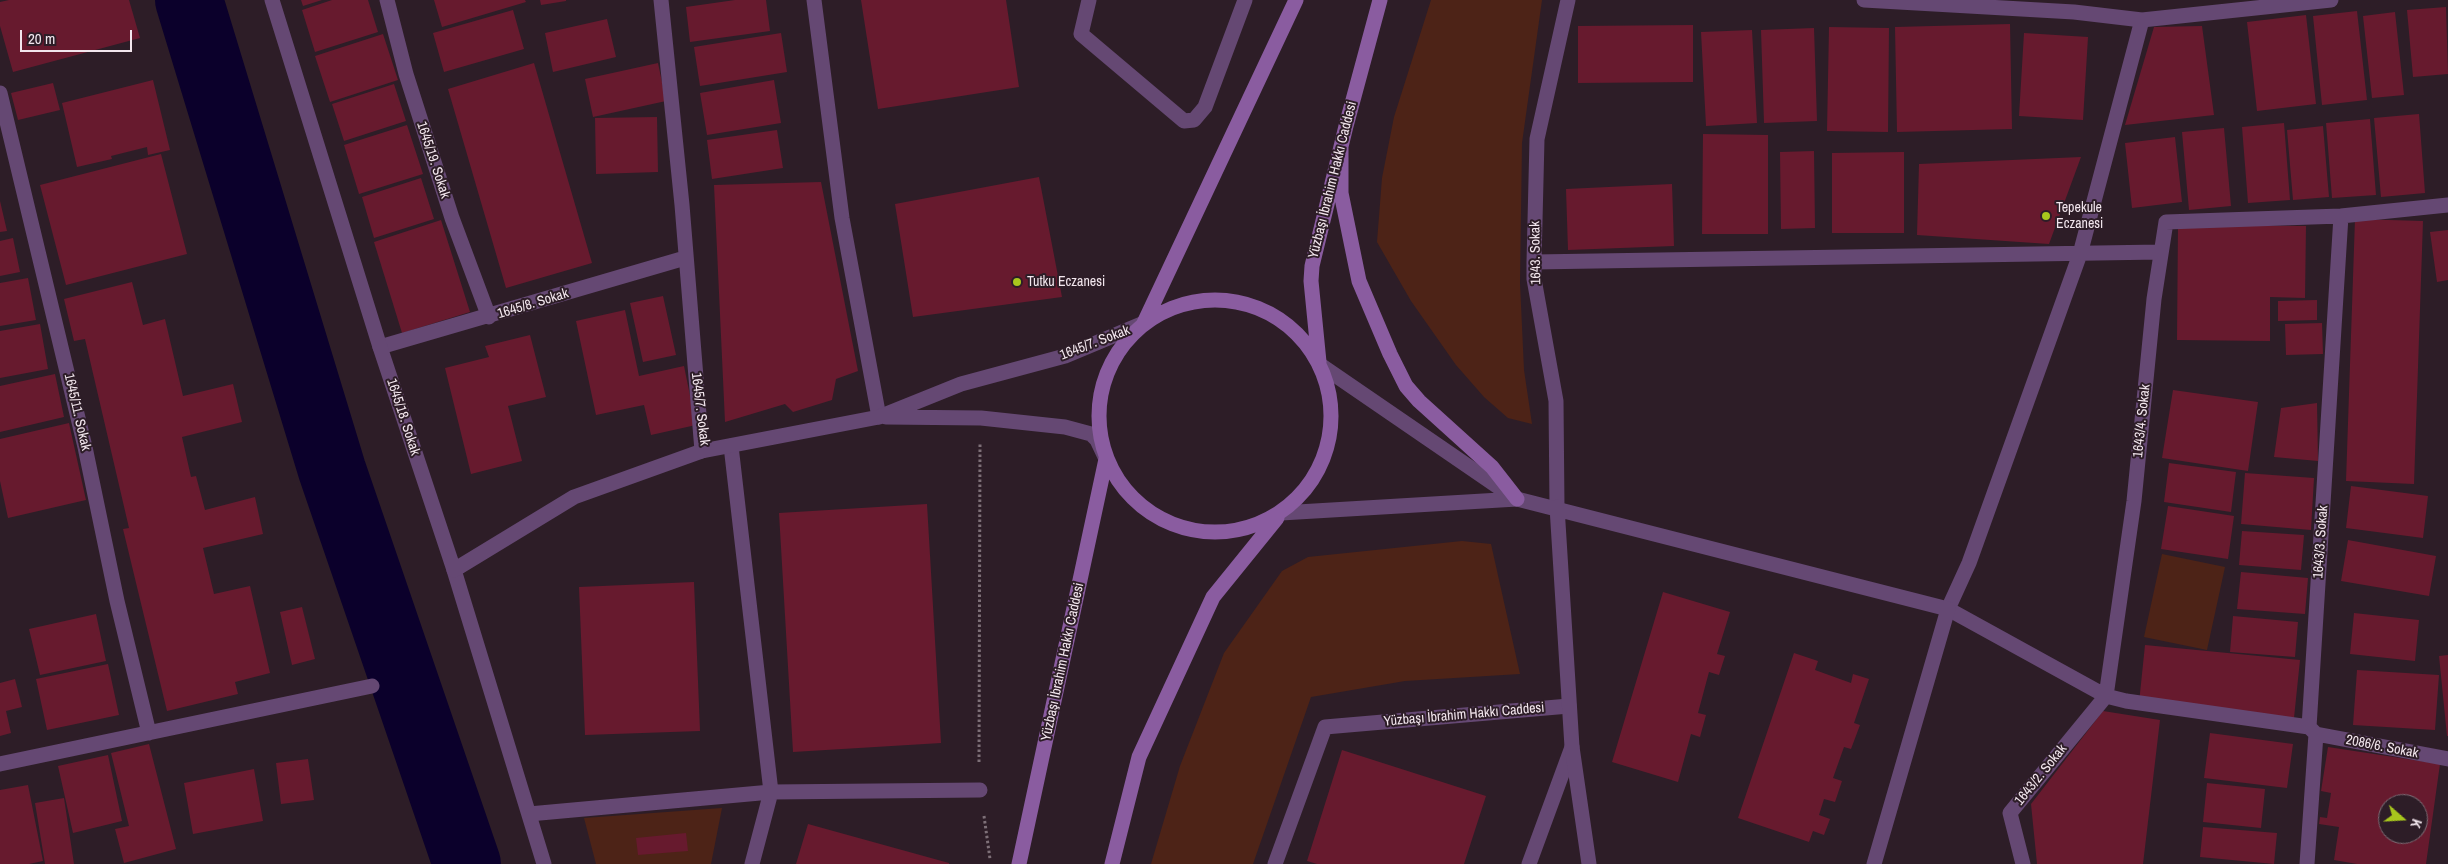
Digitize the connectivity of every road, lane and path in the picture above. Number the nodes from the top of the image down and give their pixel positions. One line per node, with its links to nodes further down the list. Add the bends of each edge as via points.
1 (272, 0): 24 (street, 1645/18. Sokak)
2 (387, 0): 22 (street, 1645/19. Sokak, via 406,74 452,218)
3 (660, 0): 20 (street, 1645/7. Sokak)
4 (814, 0): 26 (street, via 842,218)
5 (1088, 0): 6 (street, via 1081,34 1184,121 1194,120 1205,107)
6 (1245, 0)
7 (1296, 0): 23 (main road)
8 (1380, 0): 15 (main road, Yüzbaşı İbrahim Hakkı Caddesi)
9 (1568, 0): 21 (street, 1643. Sokak, via 1538,139)
10 (1864, 0): 12 (street)
11 (2332, 0): 13 (street)
12 (2075, 6): 13 (street)
13 (2142, 20): 19 (street)
14 (0, 93): 40 (street, 1645/11. Sokak, via 85,447)
15 (1341, 147): 25 (main road, Yüzbaşı İbrahim Hakkı Caddesi, via 1311,281); 31 (main road, via 1342,193 1359,281 1406,386 1492,467)
16 (2448, 205): 17 (street, 1643/4. Sokak)
17 (2341, 216): 18 (street, 1643/4. Sokak, via 2166,222); 39 (street, 1643/3. Sokak)
18 (2160, 252): 19 (street); 37 (street, 1643/4. Sokak, via 2134,501)
19 (2080, 254): 21 (street); 35 (street, via 1969,563)
20 (685, 258): 22 (street, 1645/8. Sokak); 29 (street, 1645/7. Sokak)
21 (1534, 262): 32 (street, 1643. Sokak, via 1534,279 1556,401)
22 (489, 317): 24 (street, 1645/8. Sokak)
23 (1144, 324): 25 (main road, via 1174,306 1208,299 1242,302 1273,314 1294,330); 26 (street, 1645/7. Sokak, via 1065,356 961,384); 30 (main road, via 1118,351 1102,385 1098,422)
24 (380, 347): 34 (street, 1645/18. Sokak)
25 (1320, 364): 31 (street); 33 (main road, via 1330,395 1331,429 1323,462 1306,490)
26 (879, 417): 27 (street); 28 (street, 1645/7. Sokak)
27 (981, 418): 30 (street, via 1092,434); 44 (path)
28 (731, 446): 29 (street, 1645/7. Sokak); 45 (street)
29 (702, 452): 34 (street, via 574,497)
30 (1106, 459): 33 (main road, via 1124,489 1149,513 1181,528 1215,533 1250,528); 50 (main road, Yüzbaşı İbrahim Hakkı Caddesi)
31 (1517, 499): 32 (street); 33 (street)
32 (1557, 507): 35 (street); 38 (street, 1643. Sokak)
33 (1281, 513): 51 (main road, via 1213,597 1139,758)
34 (454, 570): 46 (street, 1645/18. Sokak)
35 (1948, 609): 37 (street); 55 (street)
36 (372, 686): 40 (street)
37 (2106, 696): 39 (street); 56 (street, 1643/2. Sokak, via 2010,813)
38 (1569, 706): 41 (street, 1643. Sokak); 52 (street, Yüzbaşı İbrahim Hakkı Caddesi, via 1325,727)
39 (2312, 731): 42 (street, 2086/6. Sokak); 57 (street, 1643/3. Sokak)
40 (149, 733): 43 (street)
41 (1572, 747): 53 (street); 54 (street, 1643. Sokak)
42 (2448, 759)
43 (0, 764)
44 (980, 790): 45 (street); 49 (path)
45 (771, 792): 46 (street); 48 (street)
46 (529, 814): 47 (street, 1645/18. Sokak)
47 (544, 864)
48 (752, 864)
49 (991, 864)
50 (1019, 864)
51 (1112, 864)
52 (1275, 864)
53 (1529, 864)
54 (1589, 864)
55 (1874, 864)
56 (2022, 864)
57 (2308, 864)

